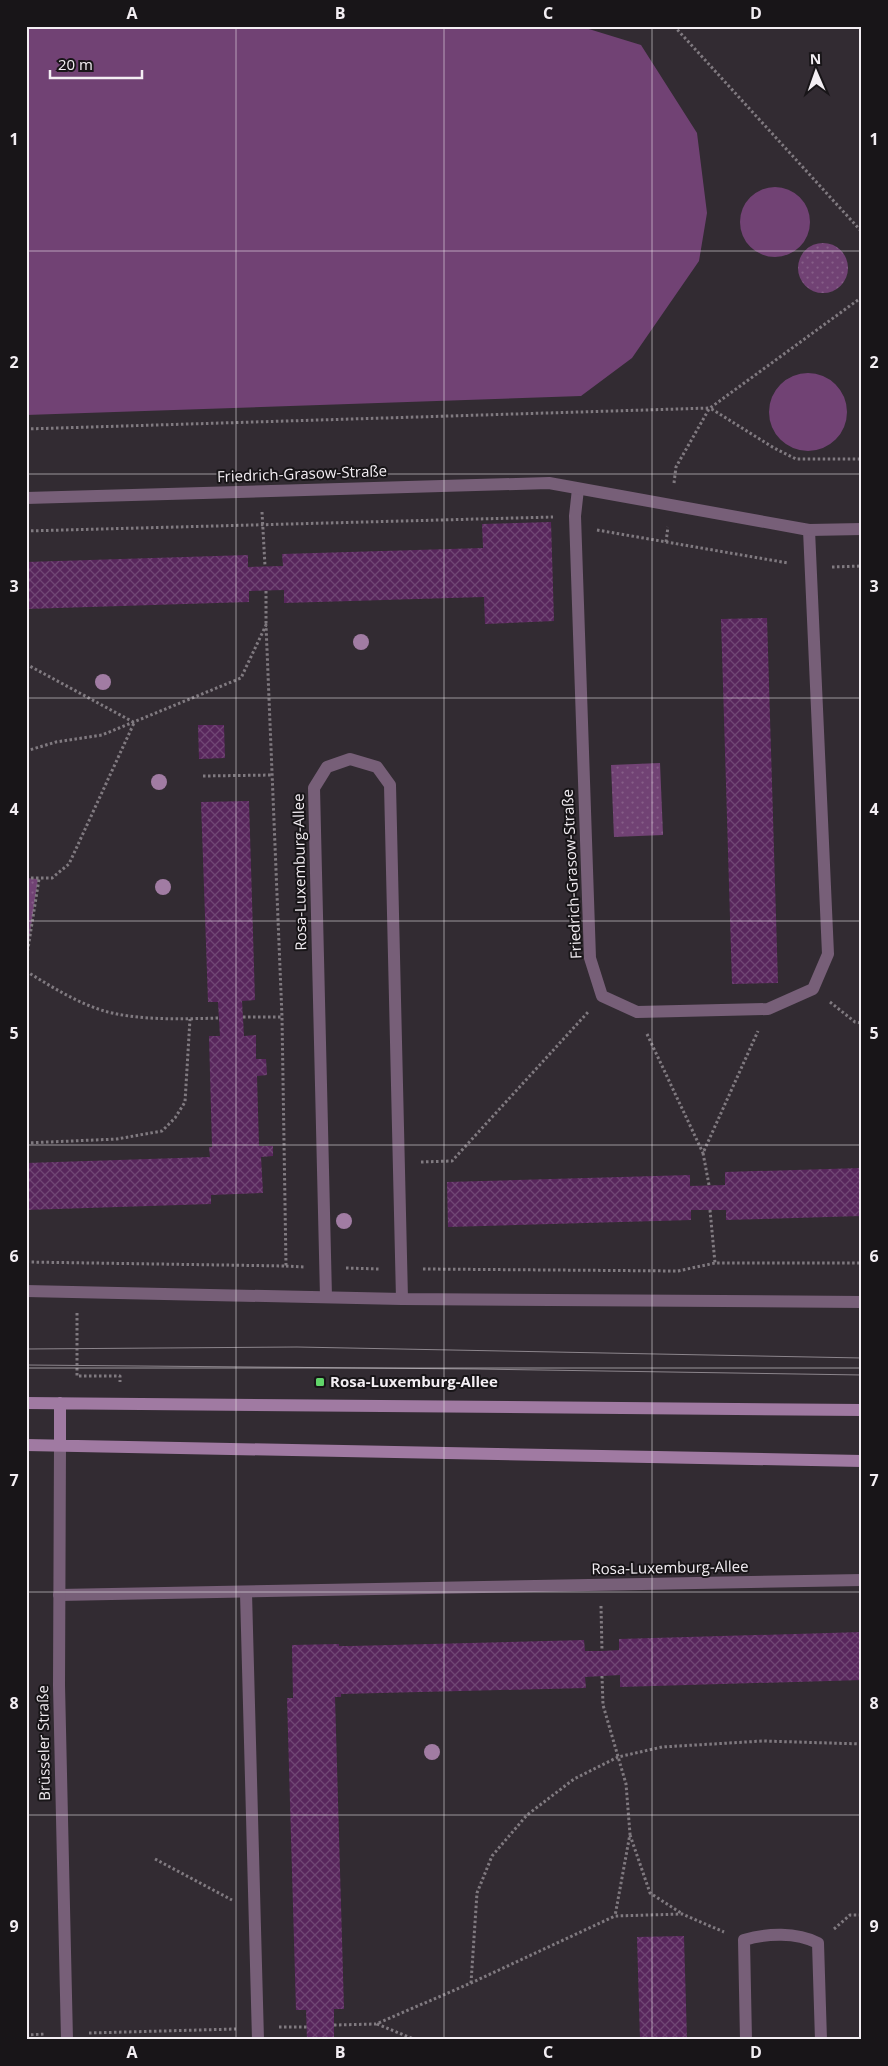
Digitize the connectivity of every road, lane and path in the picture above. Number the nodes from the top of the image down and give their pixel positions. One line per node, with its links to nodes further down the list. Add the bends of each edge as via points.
1 (674, 26): 2 (path)
2 (862, 232)
3 (862, 297): 4 (path)
4 (710, 408): 5 (path); 6 (path, via 796,459); 10 (path, via 676,467)
5 (26, 429)
6 (862, 459)
7 (578, 489): 8 (street, Friedrich-Grasow-Straße, via 549,483); 10 (street, Friedrich-Grasow-Straße); 11 (street, Friedrich-Grasow-Straße)
8 (262, 491): 9 (street, Friedrich-Grasow-Straße); 12 (path)
9 (26, 498)
10 (670, 505): 15 (street, Friedrich-Grasow-Straße); 16 (path)
11 (575, 516): 12 (path); 16 (path, via 595,530); 32 (street, Friedrich-Grasow-Straße, via 590,958)
12 (262, 525): 14 (path); 17 (path)
13 (862, 529): 15 (street, Friedrich-Grasow-Straße)
14 (26, 530)
15 (809, 530): 19 (street)
16 (666, 542): 19 (path)
17 (264, 566)
18 (862, 566): 19 (path)
19 (810, 567): 31 (street, via 828,954)
20 (266, 591): 21 (path)
21 (266, 625): 23 (path, via 242,678); 25 (path)
22 (26, 664): 23 (path)
23 (135, 722): 24 (path, via 102,735 56,742); 28 (path, via 69,864 52,878)
24 (26, 751)
25 (273, 775): 26 (path); 36 (path)
26 (203, 776)
27 (26, 878): 28 (path)
28 (38, 879): 29 (path)
29 (26, 960)
30 (26, 971): 38 (path, via 61,993 102,1010 162,1020)
31 (813, 989): 33 (street); 39 (path, via 855,1022)
32 (602, 996): 34 (street); 42 (path, via 452,1161)
33 (768, 1009): 34 (street); 41 (path)
34 (637, 1012): 41 (path)
35 (243, 1017): 36 (path)
36 (282, 1017): 48 (path)
37 (219, 1018): 38 (path)
38 (190, 1019): 40 (path, via 185,1102 162,1131 117,1139)
39 (862, 1023)
40 (26, 1142)
41 (703, 1154): 43 (path)
42 (398, 1162): 49 (street, Rosa-Luxemburg-Allee, via 390,785 377,767 350,759 327,767 314,788); 50 (street, Rosa-Luxemburg-Allee)
43 (709, 1185)
44 (710, 1210): 46 (path)
45 (26, 1262): 48 (path)
46 (714, 1263): 47 (path); 50 (path, via 678,1271)
47 (862, 1263)
48 (286, 1266): 49 (path)
49 (325, 1268): 50 (path); 53 (street, Rosa-Luxemburg-Allee)
50 (400, 1269): 54 (street, Rosa-Luxemburg-Allee)
51 (26, 1291): 52 (street)
52 (77, 1292): 53 (street); 56 (path)
53 (326, 1297): 54 (street)
54 (402, 1299): 55 (street)
55 (862, 1302)
56 (77, 1376)
57 (26, 1402): 58 (street)
58 (60, 1402): 59 (street); 61 (street)
59 (862, 1410)
60 (26, 1445): 61 (street)
61 (60, 1445): 62 (street); 66 (street, Brüsseler Straße)
62 (862, 1461)
63 (862, 1580): 64 (street, Rosa-Luxemburg-Allee)
64 (601, 1586): 65 (street, Rosa-Luxemburg-Allee); 67 (path)
65 (246, 1593): 66 (street, Rosa-Luxemburg-Allee); 73 (street)
66 (59, 1595): 85 (street, Brüsseler Straße)
67 (602, 1651)
68 (602, 1676): 70 (path, via 603,1705)
69 (862, 1744): 70 (path, via 754,1741 662,1747)
70 (618, 1758): 71 (path, via 626,1784); 79 (path, via 574,1779 527,1816 492,1856 477,1893)
71 (630, 1834): 74 (path, via 650,1893); 76 (path)
72 (154, 1859): 73 (path)
73 (255, 1912): 83 (street)
74 (682, 1914): 76 (path); 77 (path)
75 (862, 1915): 78 (path, via 850,1915)
76 (615, 1916): 79 (path)
77 (744, 1940): 78 (street, via 759,1935 804,1936); 87 (street)
78 (818, 1943): 88 (street)
79 (471, 1983): 80 (path)
80 (376, 2024): 81 (path); 86 (path)
81 (334, 2025)
82 (307, 2027): 83 (path)
83 (258, 2034): 85 (path)
84 (26, 2035): 85 (path)
85 (67, 2037)
86 (416, 2040)
87 (746, 2040)
88 (821, 2040)

